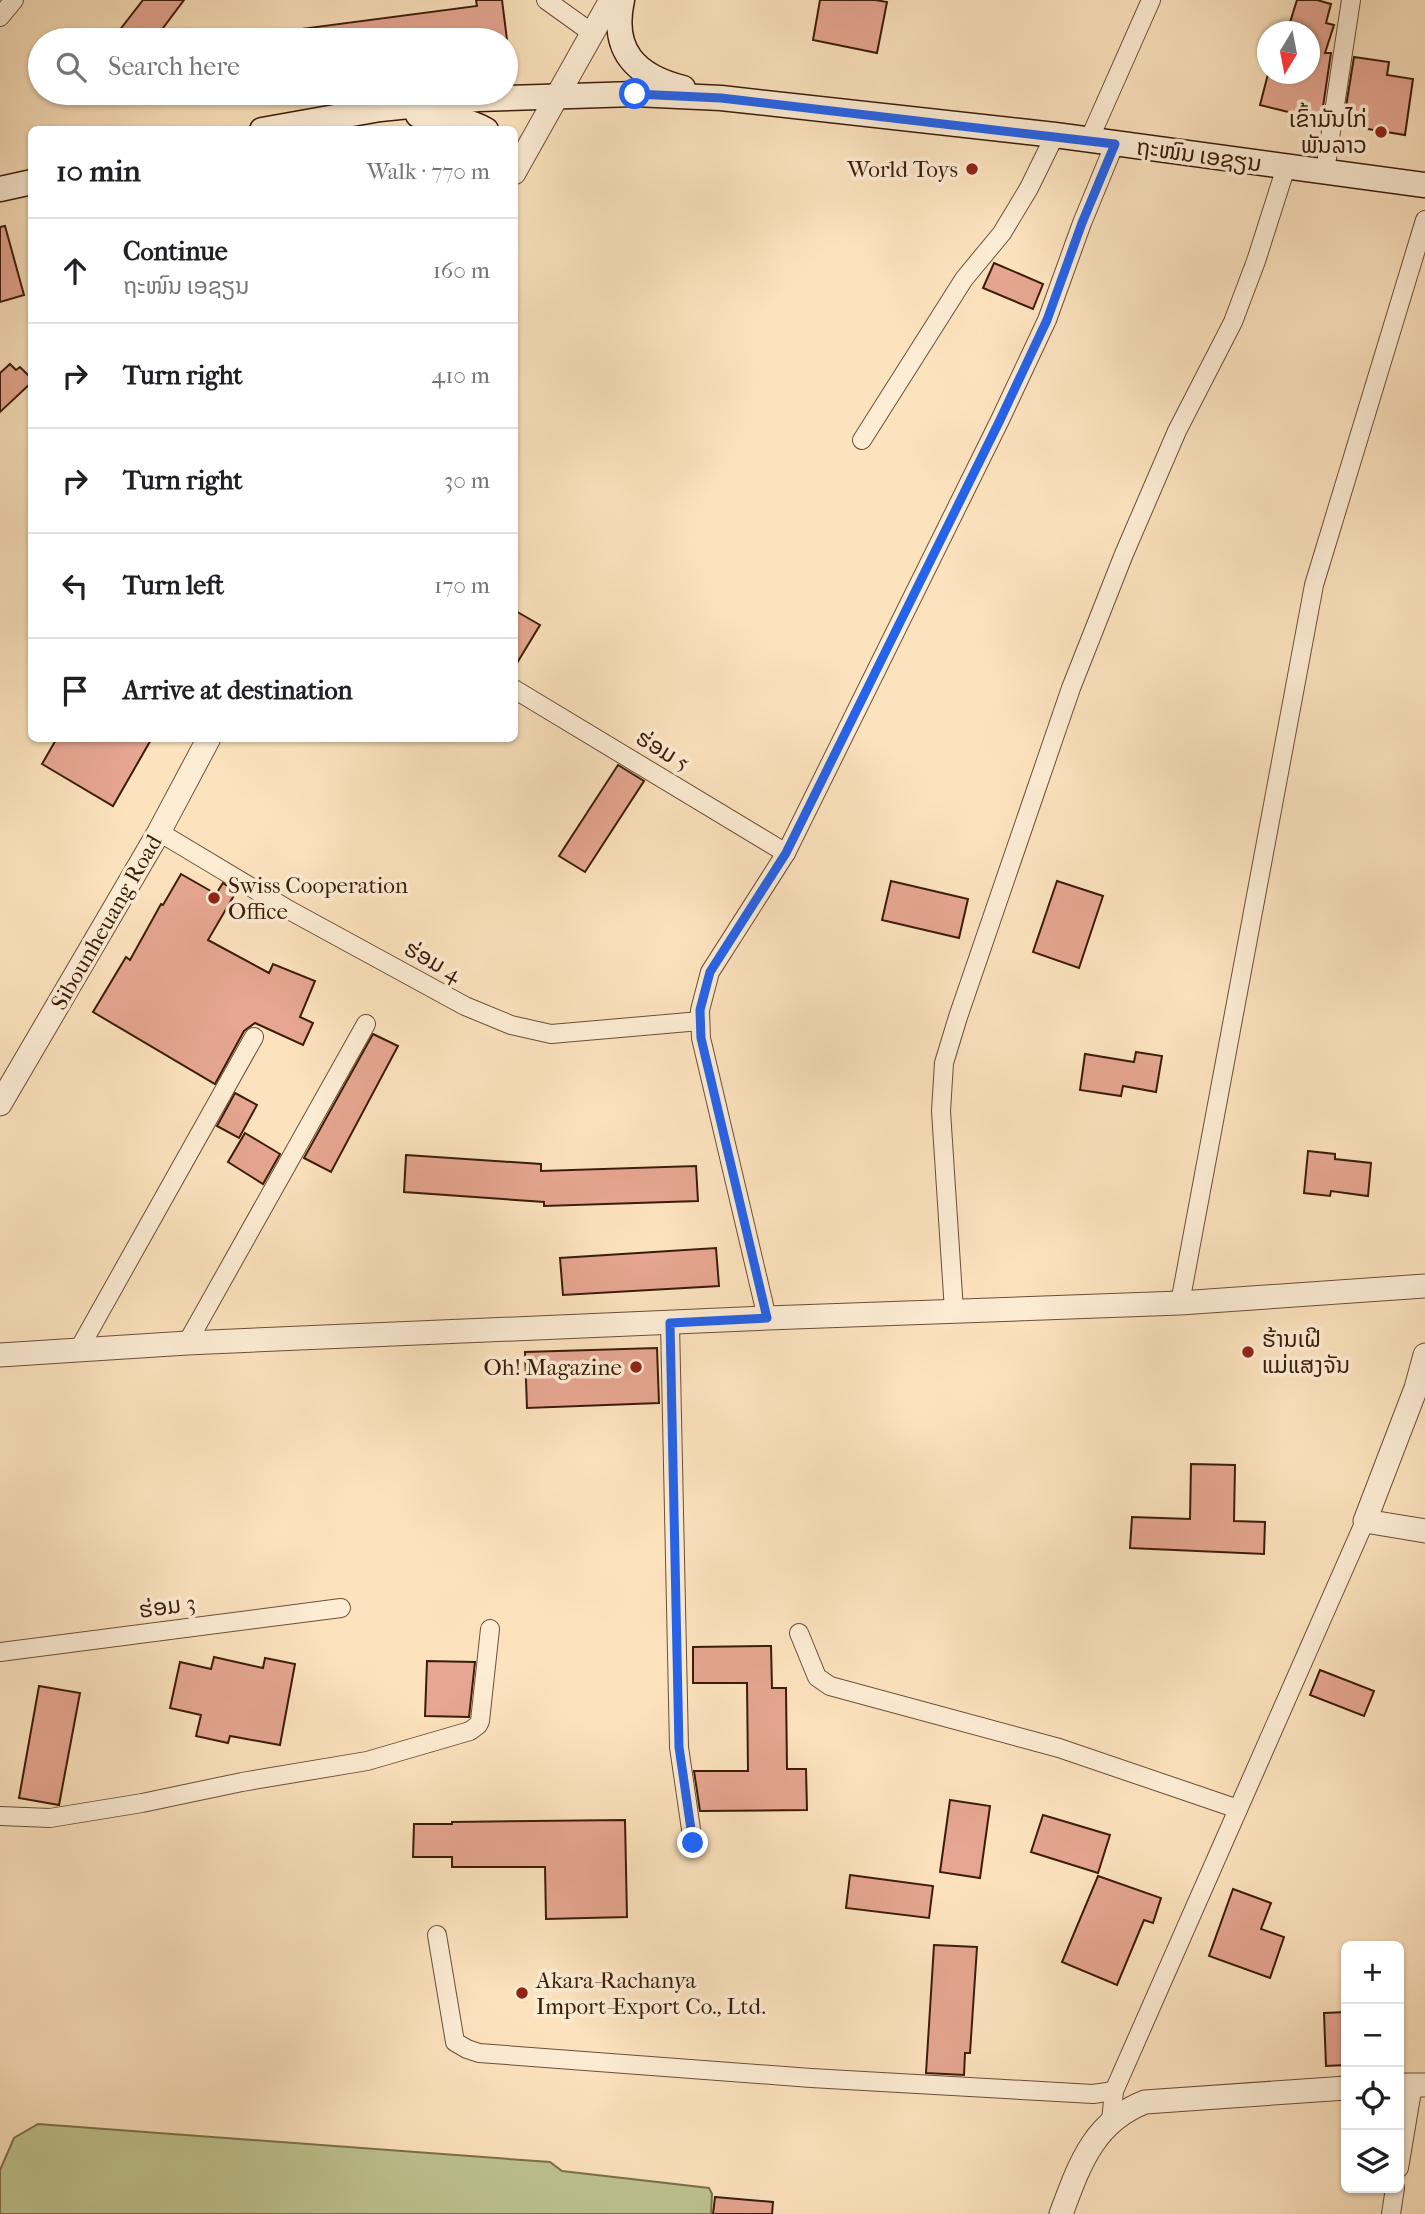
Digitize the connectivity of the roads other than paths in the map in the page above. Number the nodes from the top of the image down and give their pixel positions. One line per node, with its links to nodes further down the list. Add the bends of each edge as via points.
1 (14, 0): 7 (street)
2 (546, 0): 8 (street)
3 (611, 0): 8 (street)
4 (622, 0): 11 (main road, via 620,39 630,60 647,75 672,86)
5 (1151, 0): 17 (street)
6 (1351, 0): 21 (street)
7 (0, 18)
8 (592, 33): 9 (street)
9 (557, 97): 10 (main road, ຖະໜົນ ເອຊຽນ); 11 (main road, ຖະໜົນ ເອຊຽນ); 19 (street)
10 (518, 98)
11 (721, 98): 16 (main road, ຖະໜົນ ເອຊຽນ)
12 (419, 105): 13 (main road, ຖະໜົນ ເອຊຽນ)
13 (380, 109): 14 (main road, ຖະໜົນ ເອຊຽນ); 15 (main road)
14 (284, 126)
15 (479, 126)
16 (1055, 135): 17 (main road, ຖະໜົນ ເອຊຽນ); 26 (street, via 1002,233 964,279)
17 (1089, 140): 18 (main road, ຖະໜົນ ເອຊຽນ)
18 (1115, 144): 20 (main road, ຖະໜົນ ເອຊຽນ); 30 (street, via 1047,320)
19 (518, 166)
20 (1286, 167): 21 (main road, ຖະໜົນ ເອຊຽນ); 37 (street, via 1233,322 1177,432 1072,688 944,1063 941,1111)
21 (1325, 172): 23 (main road, ຖະໜົນ ເອຊຽນ)
22 (28, 183): 24 (main road)
23 (1425, 185)
24 (0, 189)
25 (1425, 220): 36 (street, via 1314,585)
26 (862, 440)
27 (518, 691): 30 (street, ຮ່ອມ 5)
28 (207, 742): 29 (street, Sibounheuang Road)
29 (159, 832): 31 (street, ຮ່ອມ 4, via 289,910 466,1006 511,1025 551,1034); 34 (street, Sibounheuang Road)
30 (786, 853): 31 (street, via 710,972)
31 (700, 1021): 38 (street)
32 (366, 1024): 40 (street)
33 (254, 1037): 41 (street)
34 (0, 1104)
35 (1425, 1286): 36 (street)
36 (1180, 1303): 37 (street)
37 (954, 1311): 38 (street)
38 (767, 1318): 39 (street)
39 (670, 1323): 40 (street); 52 (street, via 679,1747)
40 (187, 1343): 41 (street)
41 (79, 1349): 42 (street)
42 (0, 1355)
43 (1425, 1355): 44 (street)
44 (1365, 1521): 45 (street); 50 (street)
45 (1425, 1531)
46 (341, 1608): 49 (street, ຮ່ອມ 3)
47 (490, 1629): 51 (street, via 480,1721 470,1731 367,1761 142,1802 50,1818)
48 (799, 1633): 50 (street, via 817,1677 830,1686 1059,1748)
49 (0, 1652)
50 (1238, 1809): 56 (street)
51 (0, 1816)
52 (693, 1843)
53 (437, 1935): 56 (street, via 455,2042 479,2053 811,2078 1093,2094)
54 (1412, 2085): 58 (street)
55 (1341, 2088): 57 (street, via 1145,2102)
56 (1114, 2091): 57 (street)
57 (1111, 2121): 60 (street, via 1080,2164)
58 (1404, 2136)
59 (1394, 2193): 61 (street)
60 (1061, 2214)
61 (1391, 2214)

